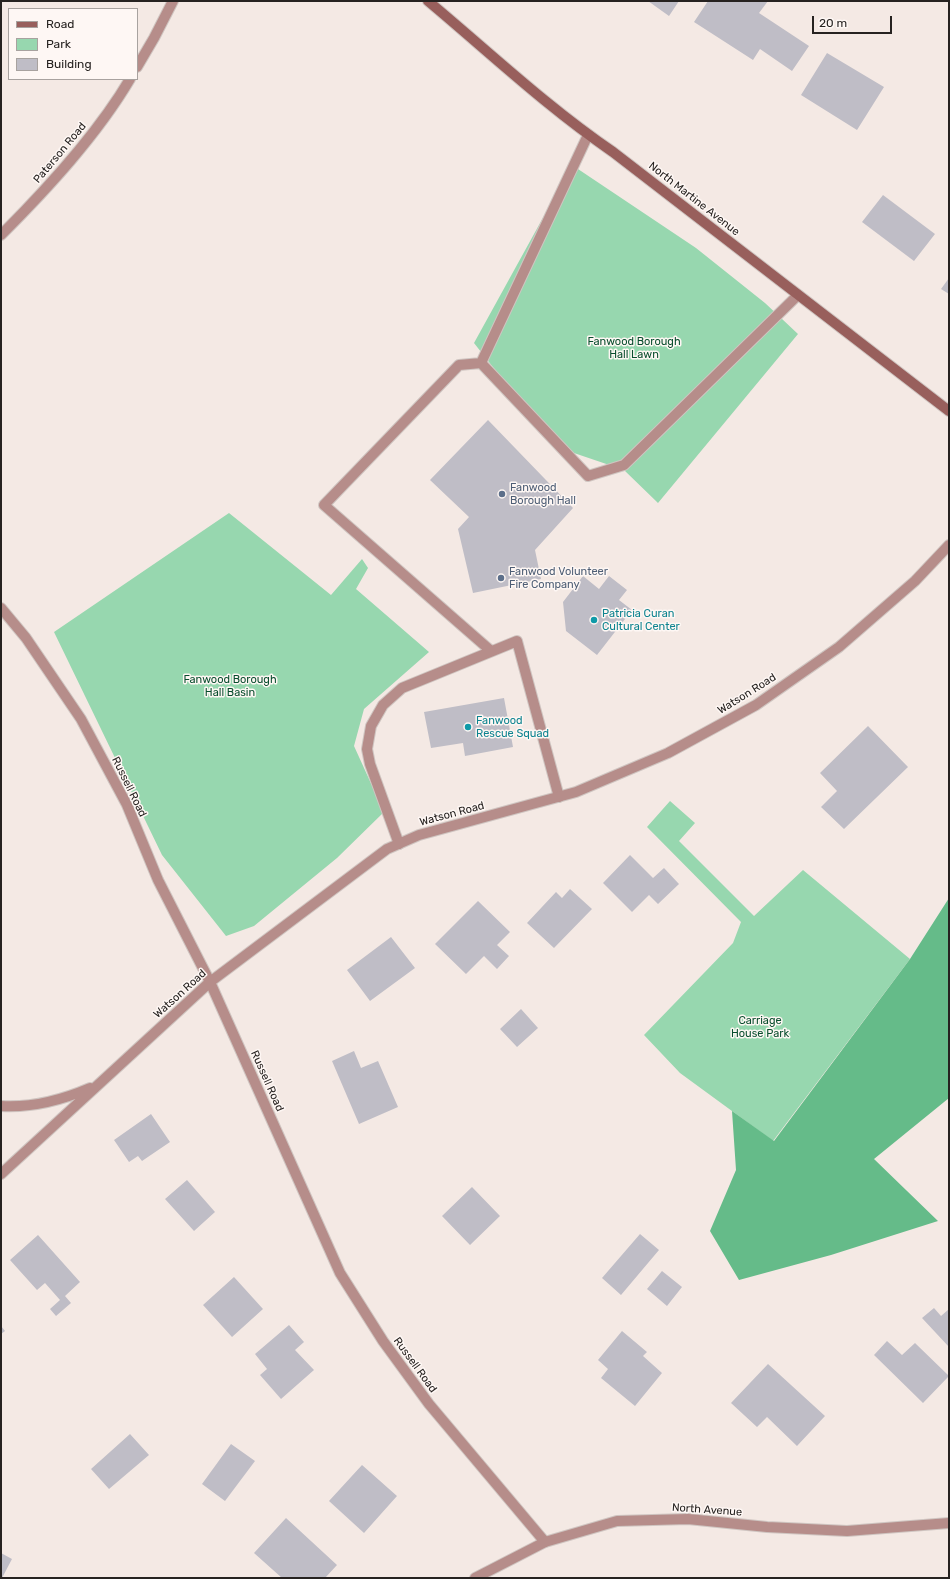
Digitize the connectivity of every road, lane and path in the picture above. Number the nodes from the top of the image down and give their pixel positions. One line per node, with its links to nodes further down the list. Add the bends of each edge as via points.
1 (172, 1): 3 (street)
2 (428, 1): 5 (main road, North Martine Avenue)
3 (138, 65)
4 (129, 80): 6 (street, Paterson Road, via 94,131 38,198)
5 (588, 135): 7 (main road, North Martine Avenue); 8 (street)
6 (1, 235)
7 (798, 295): 8 (street, via 624,465 588,476); 9 (main road, North Martine Avenue)
8 (481, 363): 12 (street, via 459,365 324,505)
9 (949, 411)
10 (949, 545): 13 (street, Watson Road, via 915,581 839,647 756,705 668,753)
11 (1, 608): 15 (street, Russell Road, via 26,638 81,719 127,806 158,880)
12 (491, 652): 13 (street, via 517,641); 14 (street, via 402,688 383,705 371,726 367,749 370,764)
13 (559, 797): 14 (street, Watson Road, via 419,835)
14 (399, 844): 15 (street, Watson Road, via 387,849)
15 (210, 982): 16 (street, Watson Road); 20 (street, Russell Road, via 340,1273 383,1341 429,1404)
16 (98, 1085): 17 (street, via 68,1097 28,1105); 18 (street, Watson Road)
17 (1, 1106)
18 (1, 1174)
19 (949, 1523): 20 (street, North Avenue, via 847,1531 767,1527 688,1519 617,1521)
20 (545, 1542): 21 (street, North Avenue)
21 (475, 1578)

